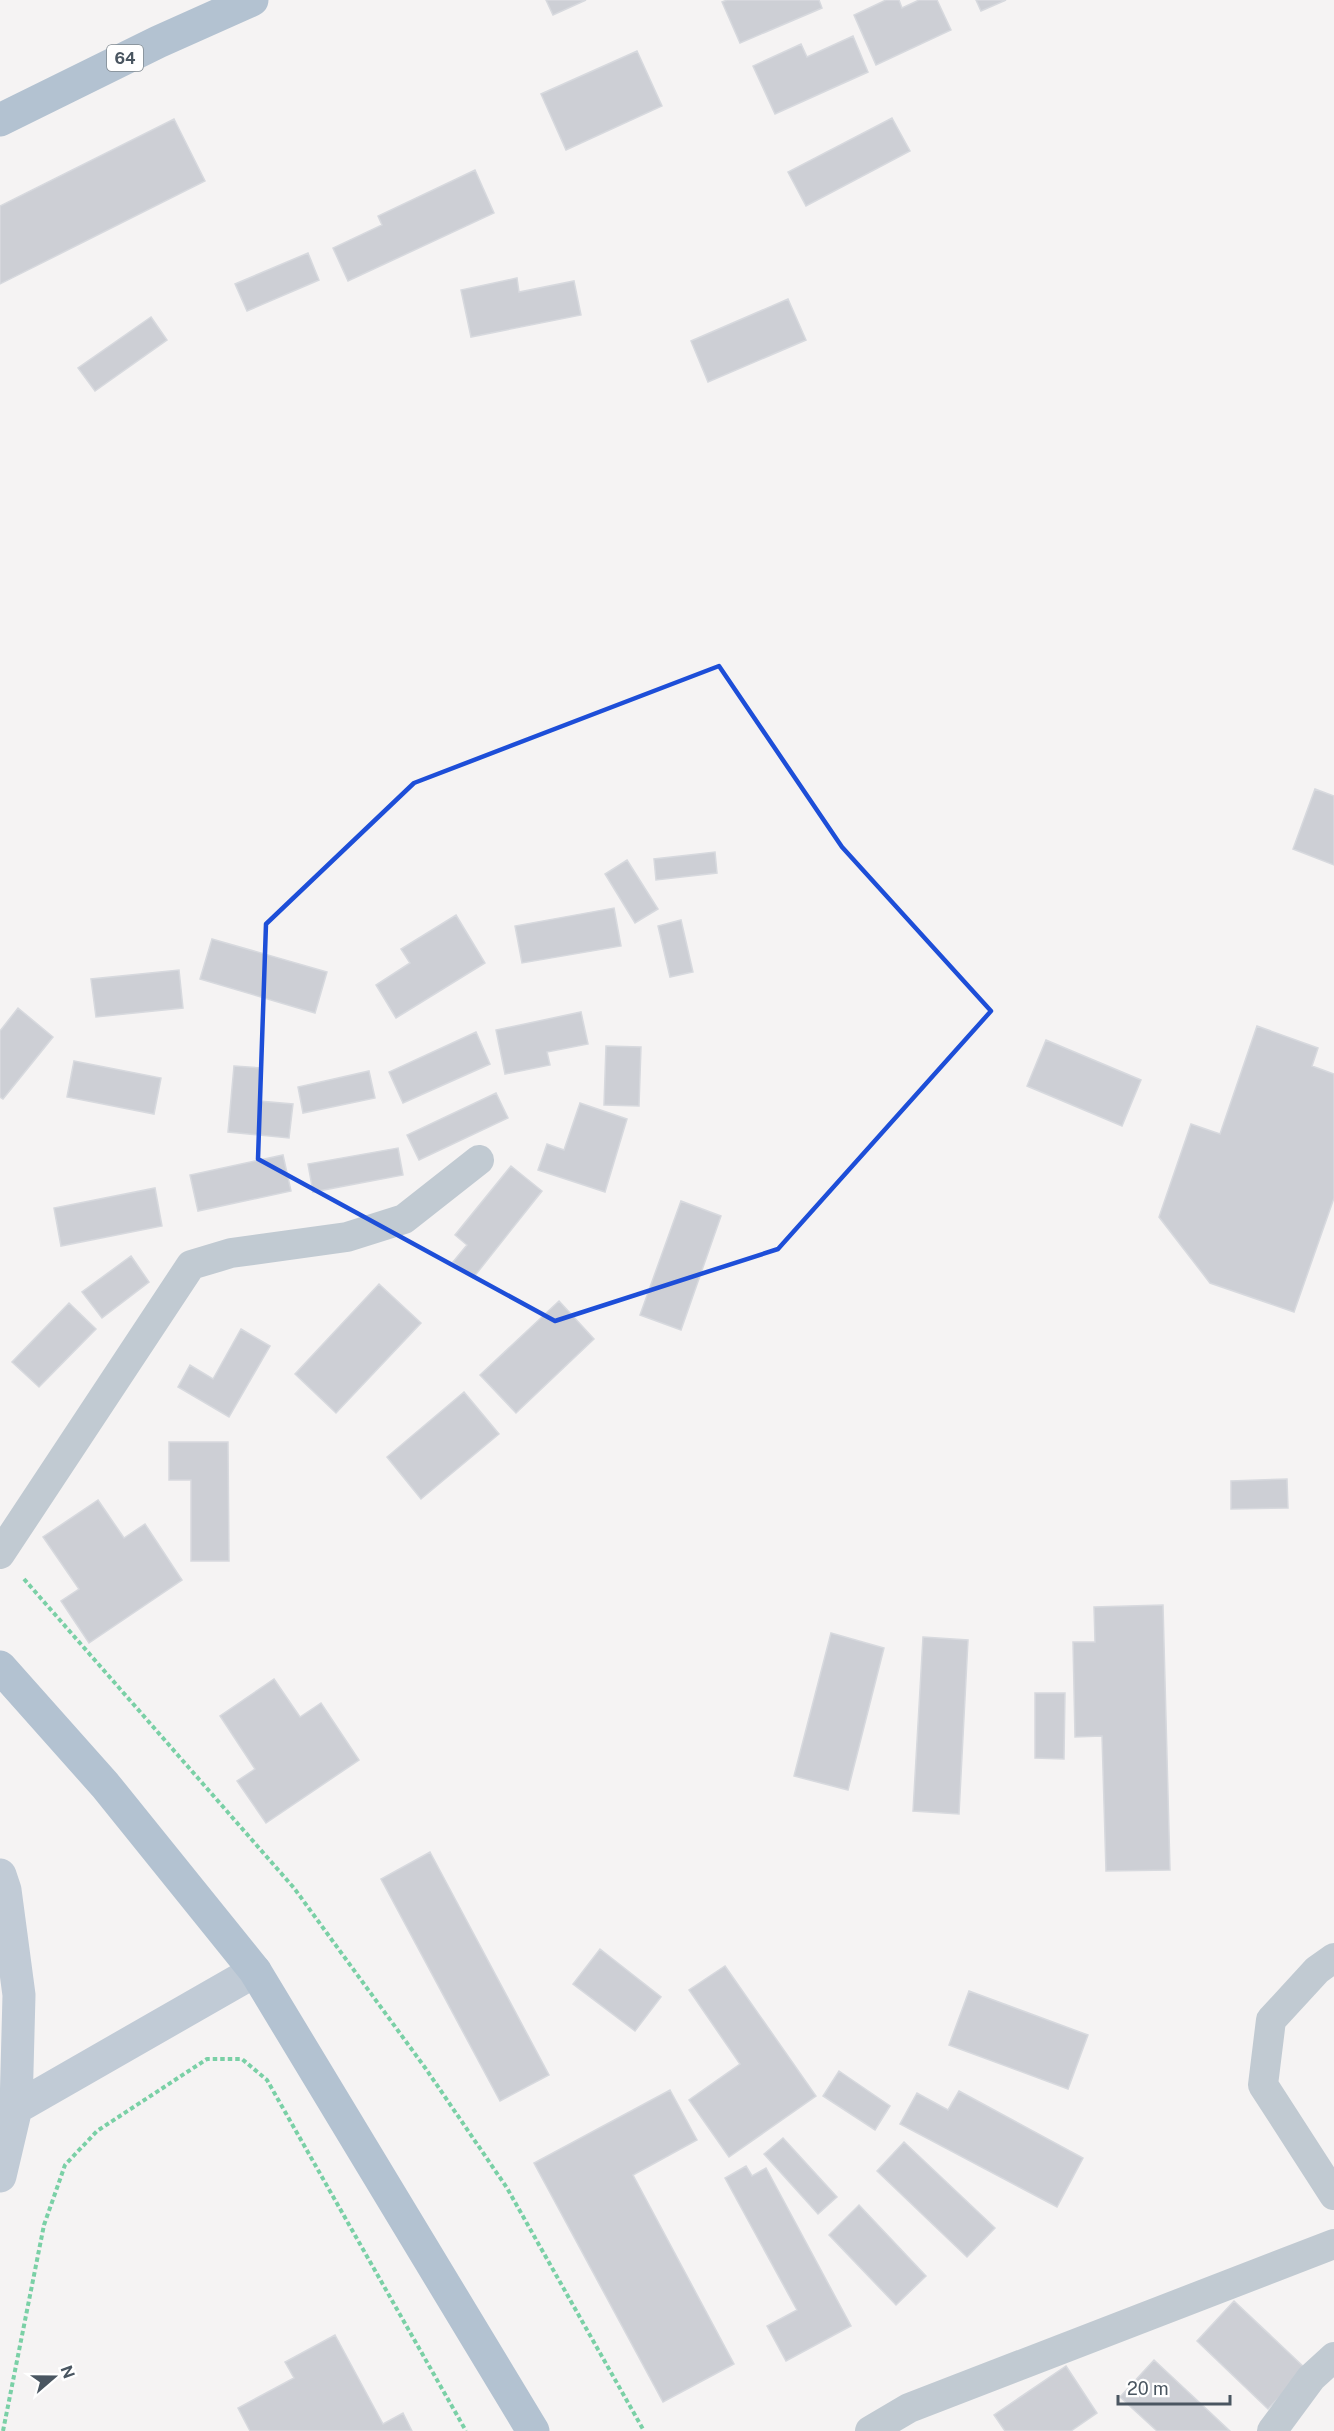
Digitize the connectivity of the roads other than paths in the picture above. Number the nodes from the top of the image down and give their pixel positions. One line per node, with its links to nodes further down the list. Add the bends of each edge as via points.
1 (252, 0): 2 (main road, 64)
2 (0, 120)
3 (479, 1160): 4 (street, via 404,1219 347,1237 231,1253 191,1265)
4 (1, 1553)
5 (0, 1667): 8 (main road, via 105,1785)
6 (0, 1875): 9 (main road, via 19,1995)
7 (1334, 1958): 11 (street, via 1317,1970 1271,2020 1263,2085)
8 (255, 1971): 9 (main road); 14 (main road)
9 (16, 2108): 10 (main road)
10 (0, 2176)
11 (1334, 2195)
12 (1334, 2244): 15 (street, via 909,2408)
13 (1334, 2357): 16 (street, via 1311,2378)
14 (533, 2431)
15 (870, 2431)
16 (1272, 2431)

